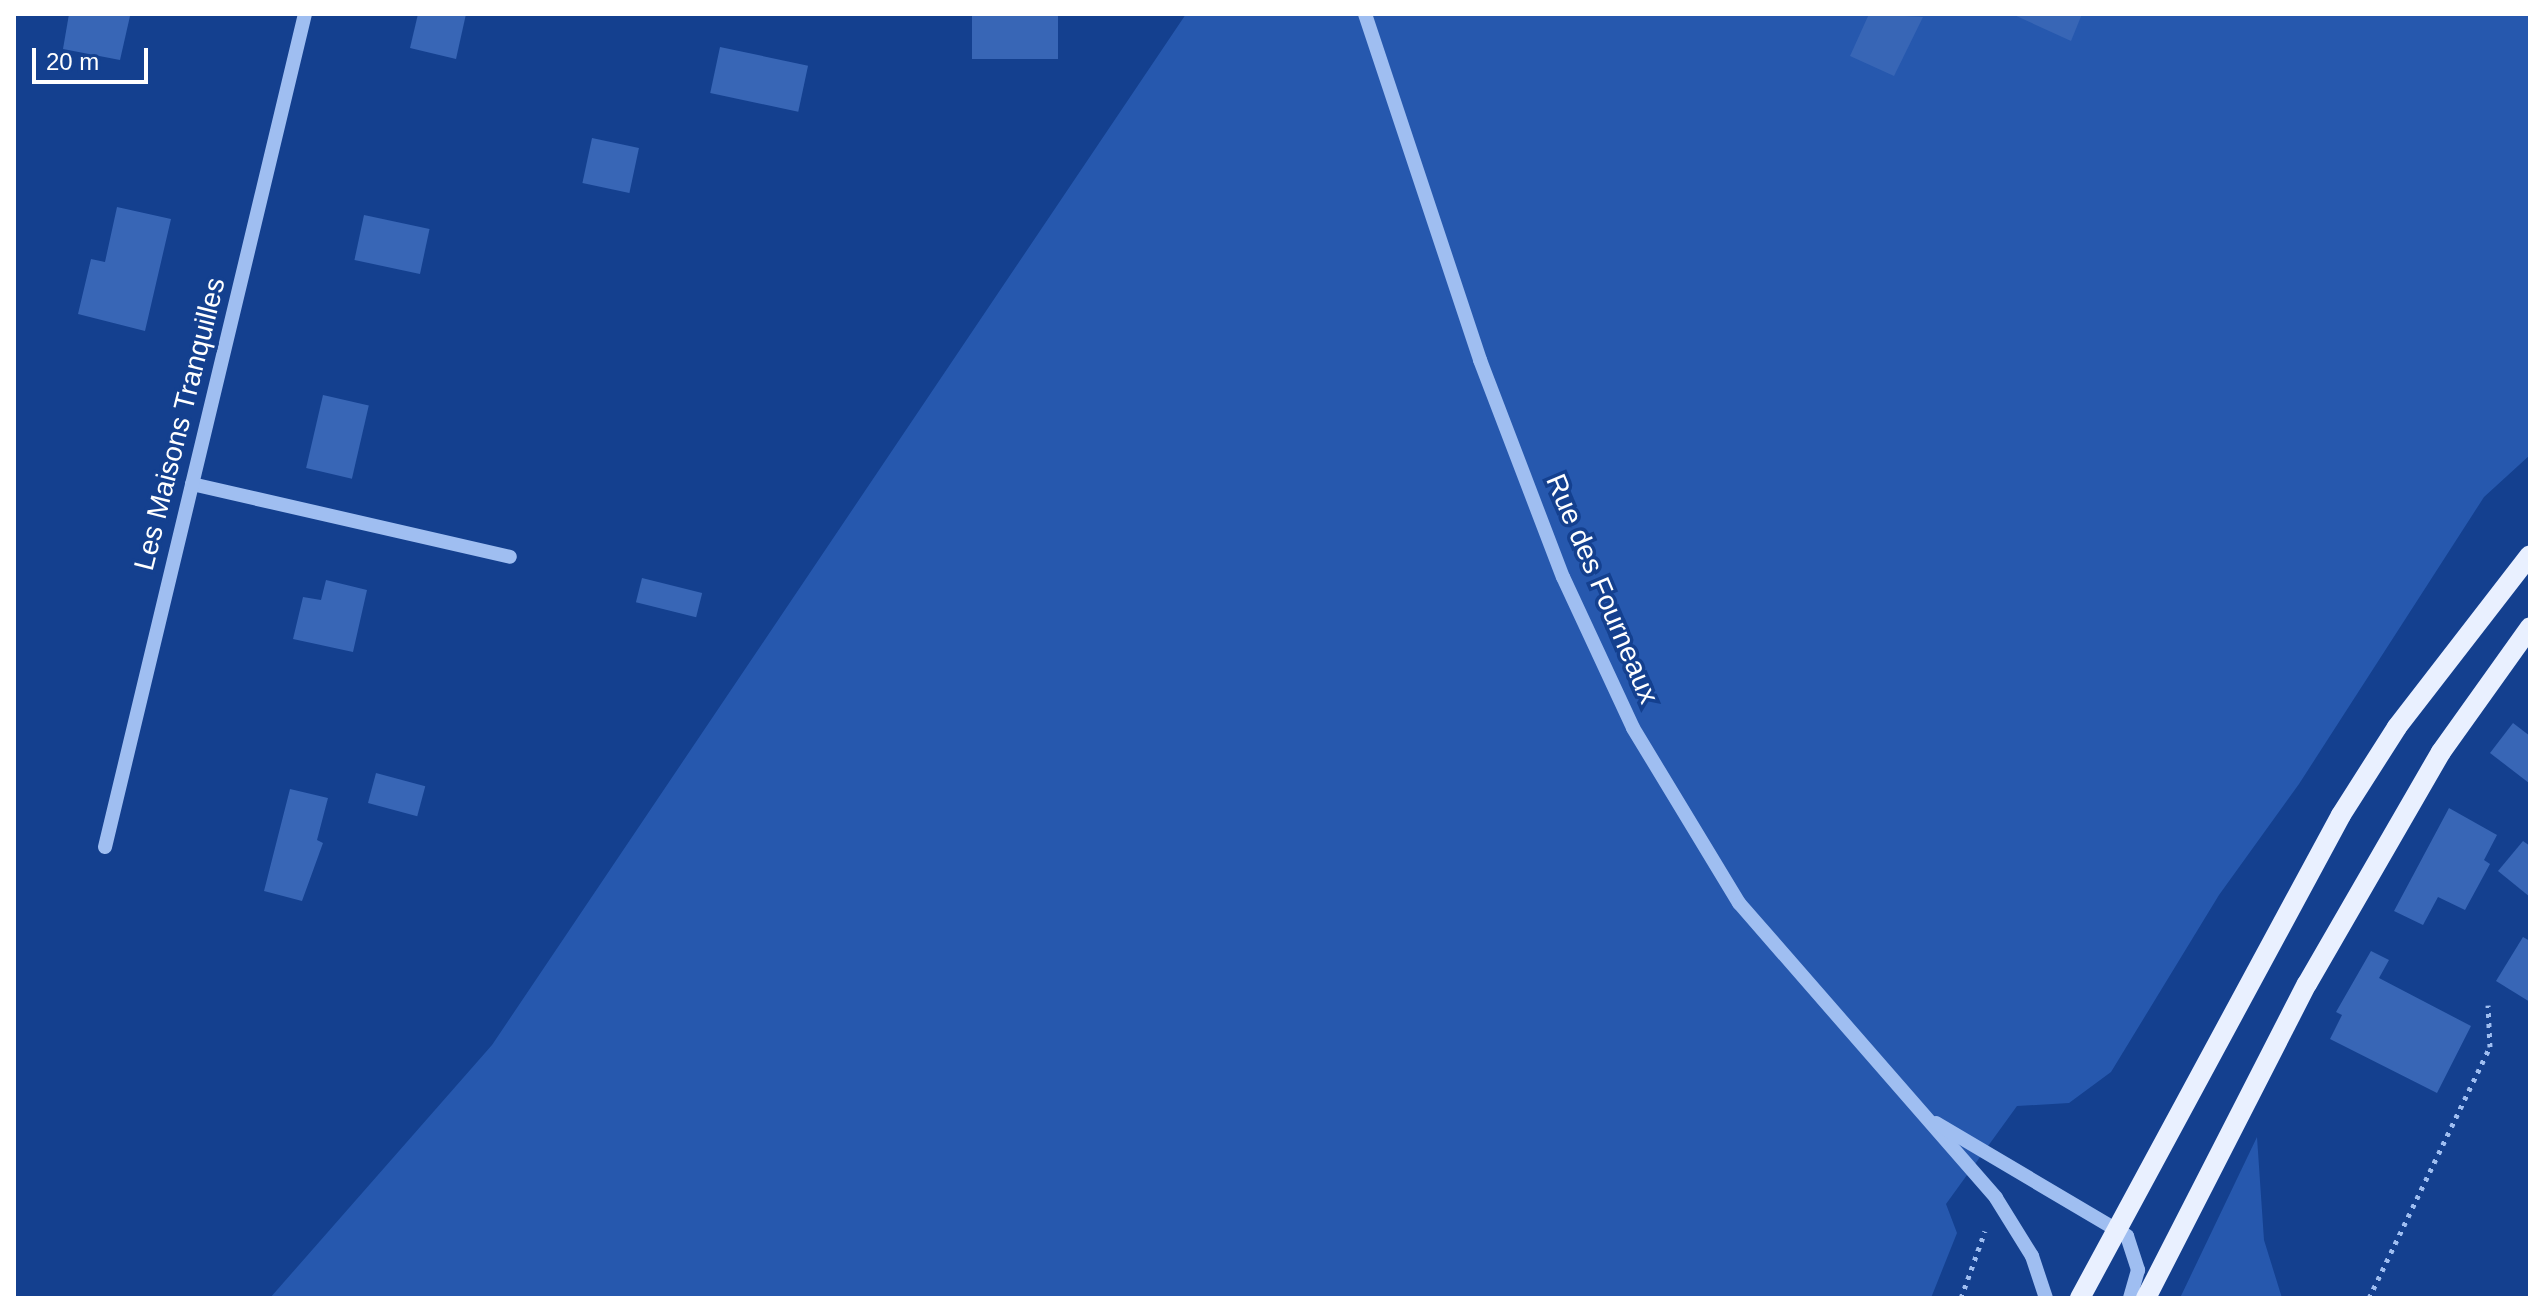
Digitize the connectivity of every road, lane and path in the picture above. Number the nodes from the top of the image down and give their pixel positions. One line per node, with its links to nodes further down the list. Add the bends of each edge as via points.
1 (305, 14): 3 (street, Les Maisons Tranquilles)
2 (1365, 14): 9 (street, Rue des Fourneaux, via 1480,360 1563,577 1633,728 1739,903)
3 (192, 484): 5 (street); 7 (street, Les Maisons Tranquilles)
4 (2530, 555): 11 (main road, via 2397,727 2341,815)
5 (510, 557)
6 (2530, 627): 16 (main road, via 2441,752 2307,984)
7 (105, 847)
8 (2488, 1005): 17 (path, via 2490,1047)
9 (1921, 1114): 10 (street, Rue des Fourneaux); 11 (street)
10 (1996, 1198): 12 (path); 13 (street, Rue des Fourneaux, via 2032,1256)
11 (2115, 1229): 14 (main road); 15 (street, via 2136,1252)
12 (1961, 1298)
13 (2046, 1298)
14 (2080, 1298)
15 (2130, 1298)
16 (2146, 1298)
17 (2369, 1298)

